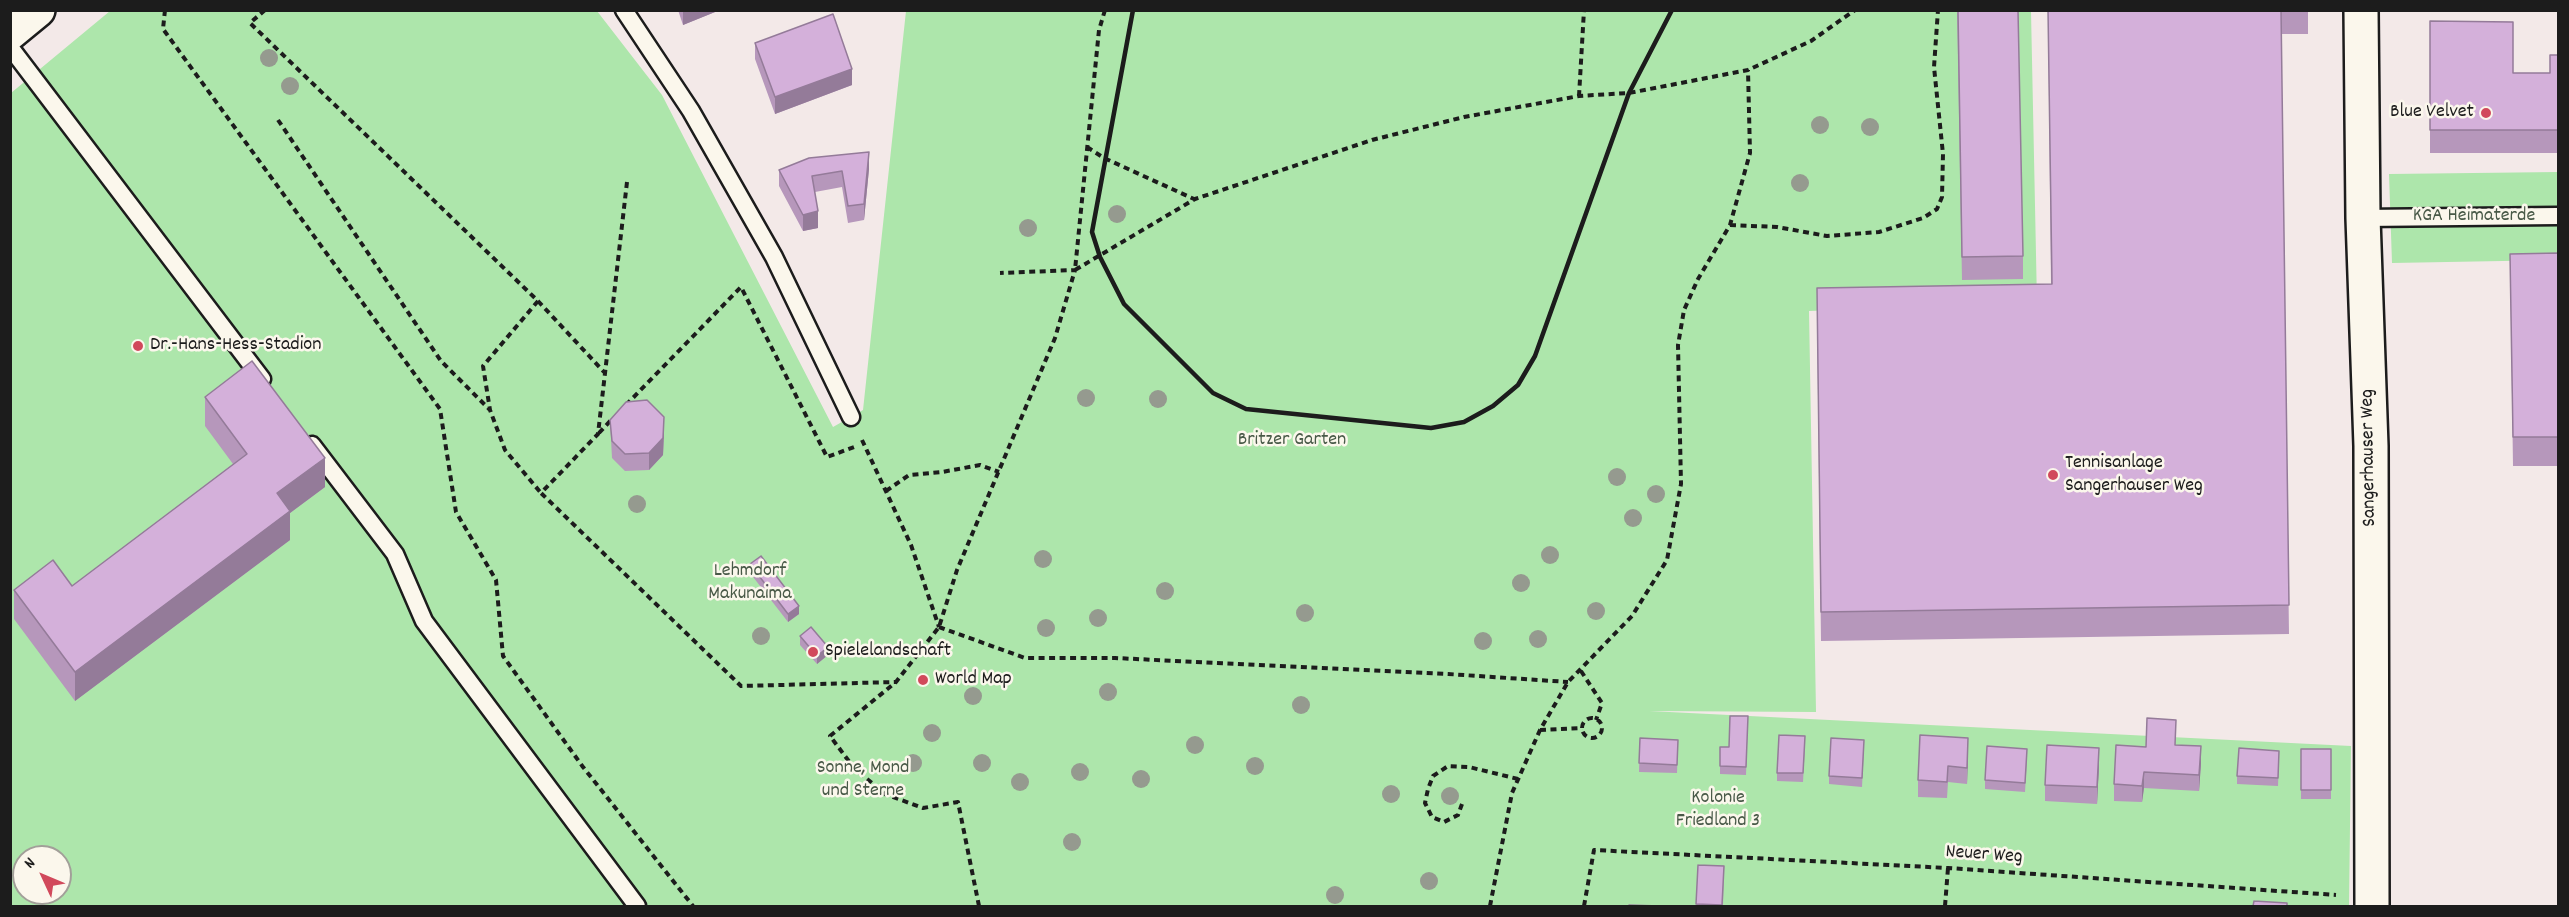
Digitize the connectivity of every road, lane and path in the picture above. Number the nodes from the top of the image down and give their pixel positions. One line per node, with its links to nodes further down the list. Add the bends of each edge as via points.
1 (38, 10): 10 (street)
2 (165, 10): 46 (path, via 163,28 440,409 456,512 496,580 503,656 582,767)
3 (265, 10): 23 (path, via 250,23)
4 (624, 10): 27 (lane, via 691,111 774,257)
5 (1105, 10): 15 (path, via 1099,30)
6 (1584, 10): 13 (path)
7 (1855, 10): 12 (path, via 1811,41)
8 (1938, 10): 20 (path, via 1934,67 1943,154 1942,197 1937,209 1890,229 1858,234 1827,236 1777,227)
9 (2361, 10): 19 (street, Sangerhauser Weg)
10 (10, 33)
11 (10, 48): 25 (lane)
12 (1748, 70): 13 (path, via 1629,93); 20 (path, via 1750,153)
13 (1579, 96): 17 (path, via 1464,117 1372,140)
14 (278, 120): 26 (path, via 441,361)
15 (1087, 147): 17 (path); 21 (path)
16 (627, 182): 24 (path)
17 (1195, 199): 21 (path)
18 (2559, 216): 19 (lane)
19 (2363, 218): 44 (street, Sangerhauser Weg, via 2371,446)
20 (1730, 225): 35 (path, via 1684,310 1678,345 1681,484 1667,560 1632,616)
21 (1075, 270): 22 (path); 31 (path, via 1055,338)
22 (1000, 273)
23 (538, 301): 24 (path); 26 (path, via 483,366)
24 (605, 374): 29 (path)
25 (274, 395)
26 (490, 410): 33 (path, via 506,450)
27 (851, 417): 30 (path)
28 (302, 432): 45 (lane, via 395,555 424,621)
29 (598, 434): 30 (path, via 741,287 827,457); 33 (path)
30 (864, 444): 32 (path)
31 (999, 472): 32 (path, via 980,465 909,475); 34 (path, via 957,570)
32 (886, 491): 34 (path, via 911,545)
33 (541, 493): 36 (path, via 741,686)
34 (939, 627): 36 (path); 37 (path, via 1025,658 1127,658)
35 (1581, 671): 37 (path); 38 (path, via 1602,704)
36 (897, 681): 47 (path, via 830,736 854,768 885,794 923,808 958,802)
37 (1568, 682): 40 (path)
38 (1596, 720): 39 (path, via 1586,720); 39 (path, via 1602,727 1596,738 1586,737)
39 (1582, 728): 40 (path)
40 (1540, 730): 41 (path)
41 (1518, 778): 42 (path, via 1448,766 1434,776 1425,803 1432,817 1444,822 1458,815); 48 (path)
42 (1462, 804)
43 (1948, 868): 44 (path, Neuer Weg); 49 (path, Neuer Weg, via 1594,850); 50 (path)
44 (2372, 901)
45 (637, 906)
46 (693, 906)
47 (979, 906)
48 (1490, 906)
49 (1584, 906)
50 (1945, 906)

